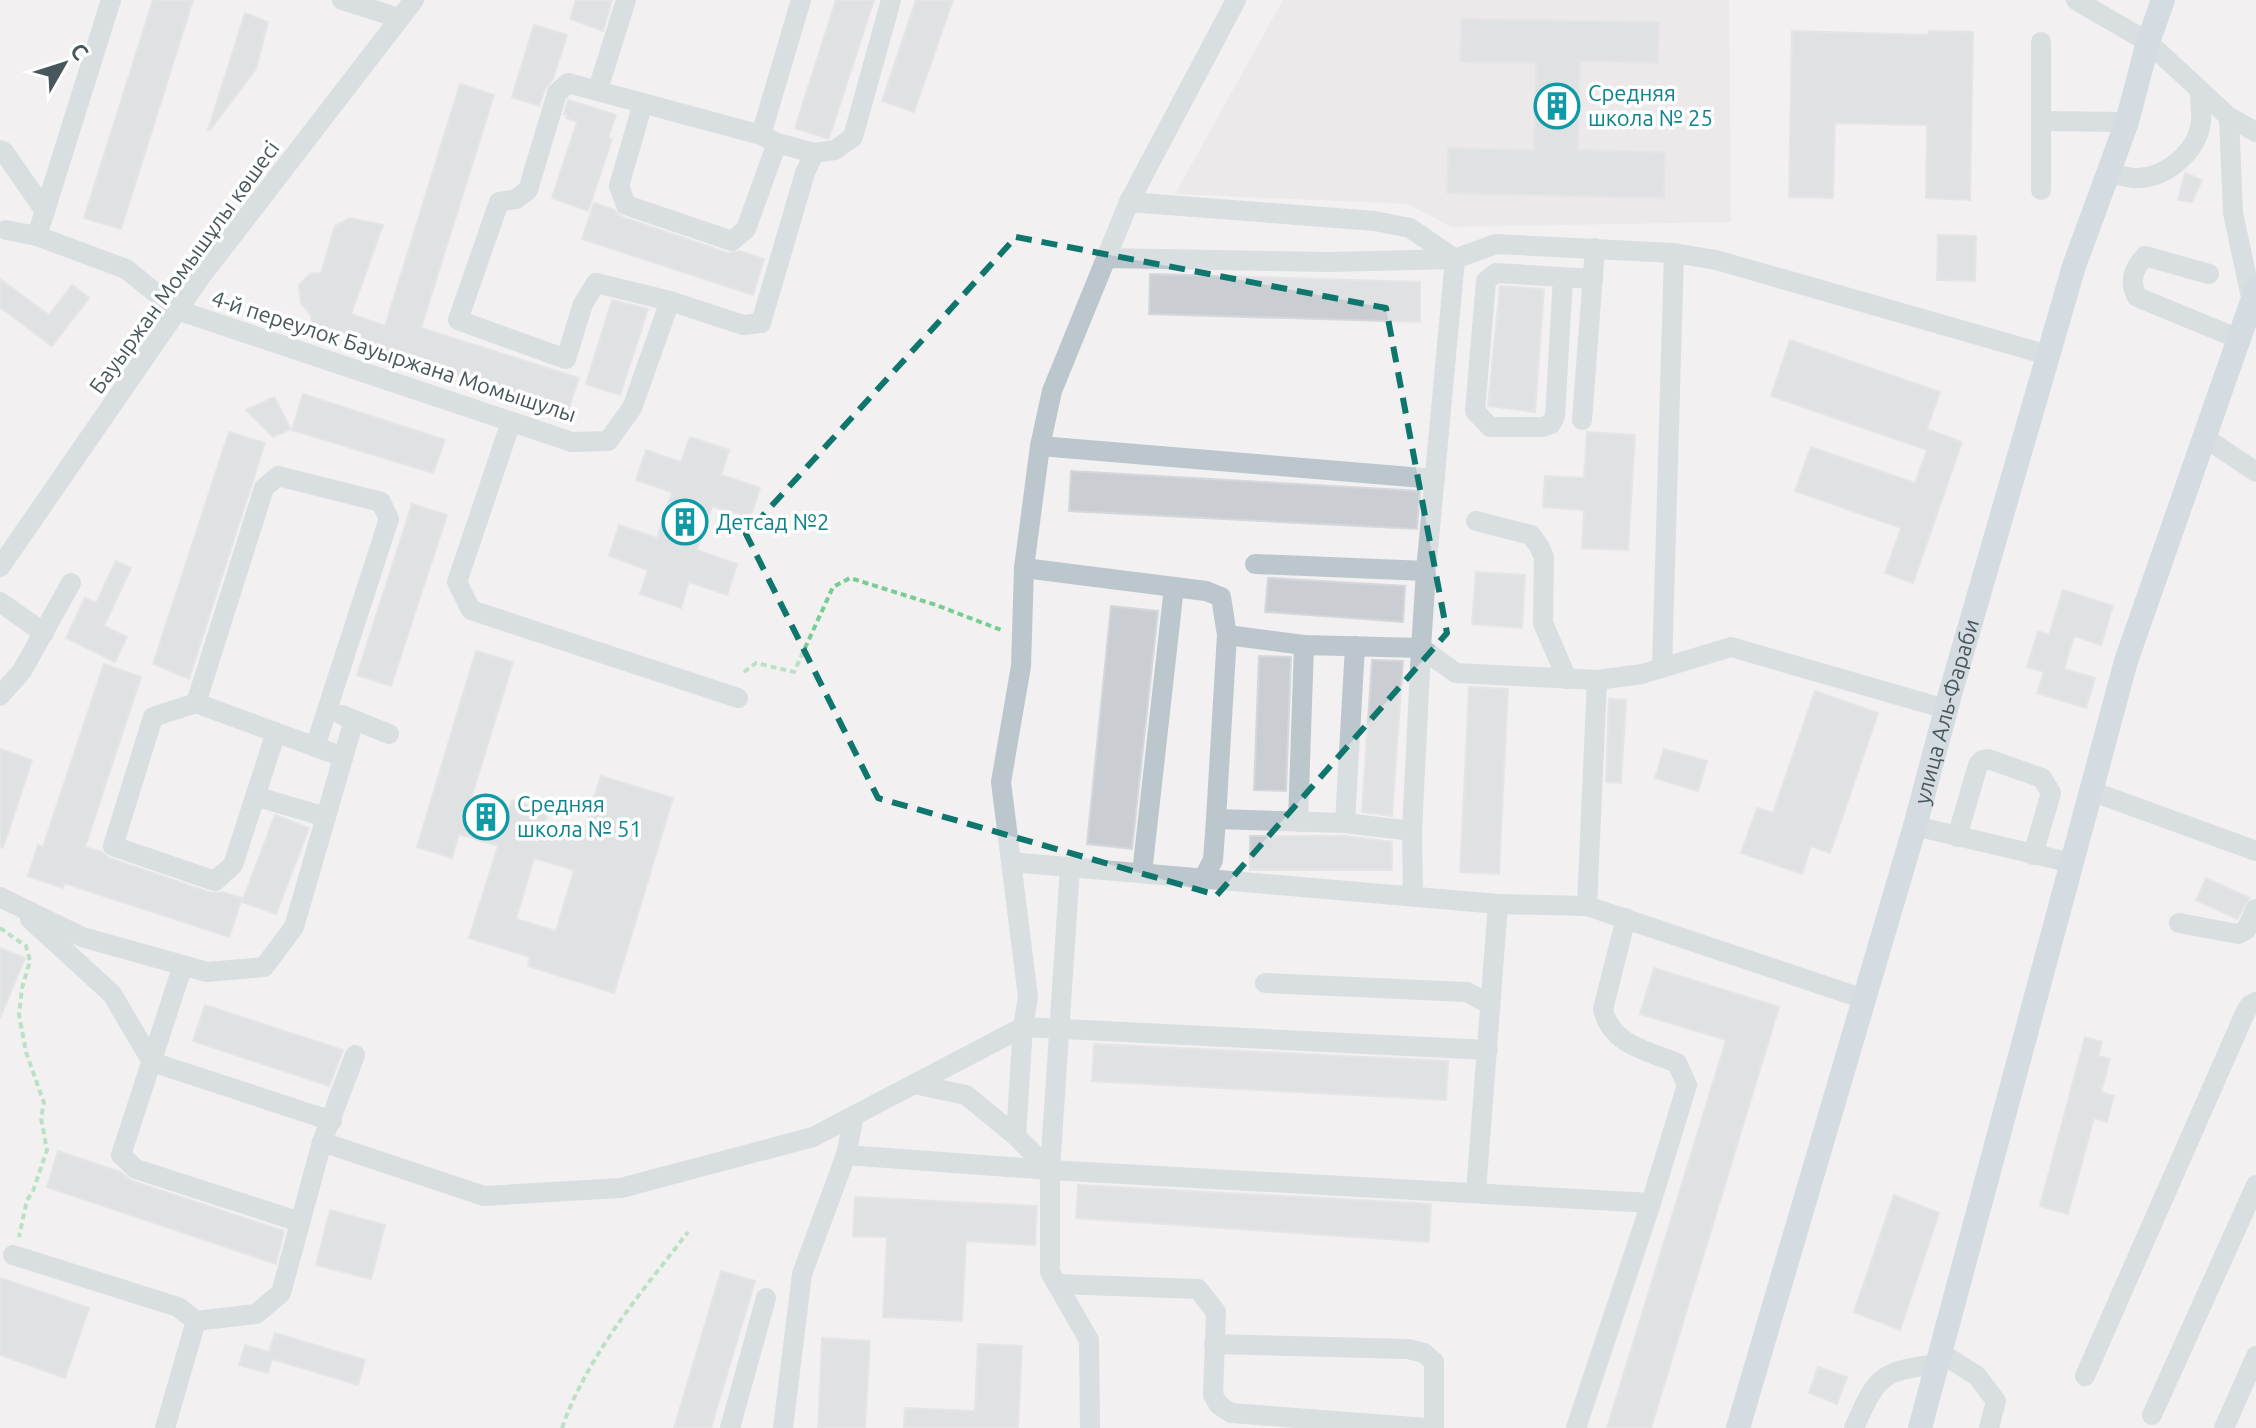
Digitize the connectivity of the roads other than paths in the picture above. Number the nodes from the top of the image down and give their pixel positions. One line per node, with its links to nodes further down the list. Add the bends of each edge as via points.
1 (111, 0): 26 (street)
2 (342, 0): 10 (street)
3 (414, 0): 10 (street, Бауыржан Момышұлы көшесі)
4 (626, 0): 13 (street)
5 (801, 0): 20 (street)
6 (891, 0): 22 (street, via 853,137 835,150)
7 (1236, 0): 25 (street)
8 (2076, 0): 12 (street)
9 (2163, 0): 12 (main road, улица Аль-Фараби)
10 (399, 18): 38 (street, Бауыржан Момышұлы көшесі)
11 (2041, 42): 17 (street)
12 (2148, 42): 14 (street); 18 (main road, улица Аль-Фараби)
13 (598, 89): 15 (street); 37 (street, via 568,83 557,93 528,190 499,202 458,320 566,359 583,304 596,283)
14 (2200, 92): 16 (street); 23 (street, via 2201,124 2181,159 2162,173 2135,178)
15 (643, 103): 20 (street); 20 (street, via 619,186 626,205 732,241 746,229)
16 (2229, 117): 19 (street); 36 (street, via 2233,213)
17 (2041, 121): 18 (street); 24 (street)
18 (2127, 122): 23 (main road, улица Аль-Фараби)
19 (2256, 132)
20 (769, 139): 22 (street)
21 (0, 150): 26 (street)
22 (814, 153): 37 (street, via 761,323 743,325)
23 (2108, 173): 40 (main road, улица Аль-Фараби)
24 (2041, 190)
25 (1129, 202): 31 (street); 32 (street, via 1375,221 1410,228)
26 (45, 211): 28 (street)
27 (6, 230): 28 (street, 4-й переулок Бауыржана Момышулы)
28 (37, 236): 38 (street, 4-й переулок Бауыржана Момышулы, via 126,269)
29 (1595, 248): 30 (street); 32 (street, via 1496,244); 35 (street)
30 (1674, 253): 40 (street, via 1716,260); 60 (street)
31 (1106, 258): 32 (street); 44 (street, via 1052,391)
32 (1455, 259): 46 (street)
33 (2209, 274): 39 (street, via 2145,256 2132,276 2132,288 2137,297)
34 (1563, 277): 34 (street, via 1496,273 1486,281 1475,411 1490,427 1542,427 1555,416); 35 (street)
35 (1593, 279): 41 (street)
36 (2254, 296): 39 (main road)
37 (670, 301): 42 (street, 4-й переулок Бауыржана Момышулы, via 632,408 608,441 572,442)
38 (177, 310): 42 (street, 4-й переулок Бауыржана Момышулы); 49 (street, Бауыржан Момышұлы көшесі)
39 (2239, 339): 43 (main road)
40 (2048, 355): 67 (main road, улица Аль-Фараби)
41 (1582, 420)
42 (511, 422): 64 (street, via 457,582 471,610)
43 (2204, 437): 45 (street); 73 (main road, via 2126,661)
44 (1040, 446): 46 (street); 50 (street)
45 (2256, 472)
46 (1435, 479): 51 (street)
47 (1476, 521): 61 (street, via 1531,535 1539,546 1544,557 1543,623)
48 (1255, 564): 51 (street)
49 (0, 567)
50 (1024, 568): 53 (street); 84 (street, via 1021,666 1001,782)
51 (1426, 571): 59 (street)
52 (71, 583): 55 (street)
53 (1174, 587): 56 (street, via 1221,597); 87 (street)
54 (0, 602): 55 (street)
55 (44, 633): 63 (street)
56 (1227, 635): 57 (street); 76 (street)
57 (1304, 645): 58 (street); 77 (street)
58 (1355, 646): 59 (street); 78 (street)
59 (1421, 648): 61 (street, via 1456,673); 80 (street)
60 (1662, 668): 62 (street); 67 (street, via 1731,647)
61 (1567, 679): 62 (street)
62 (1597, 680): 92 (street)
63 (0, 696)
64 (738, 698)
65 (196, 703): 66 (street, via 264,488 278,476 381,502 389,519); 69 (street); 74 (street, via 153,717 113,846 215,881 233,865)
66 (327, 708): 68 (street); 71 (street)
67 (1946, 709): 79 (main road, улица Аль-Фараби)
68 (354, 720): 70 (street); 72 (street)
69 (276, 732): 71 (street); 74 (street)
70 (389, 734)
71 (315, 747): 72 (street)
72 (343, 757): 75 (street)
73 (2091, 791): 82 (street); 85 (main road)
74 (255, 796): 75 (street)
75 (326, 817): 96 (street, via 294,927 264,967 207,972)
76 (1216, 819): 77 (street); 88 (street, via 1213,860)
77 (1298, 822): 78 (street)
78 (1345, 823): 80 (street)
79 (1915, 826): 81 (street); 98 (main road, улица Аль-Фараби)
80 (1412, 831): 89 (street)
81 (1957, 837): 83 (street); 83 (street, via 1978,765 1988,759 2042,778 2048,785 2051,793)
82 (2256, 851)
83 (2033, 855): 85 (street)
84 (1011, 862): 86 (street); 101 (street, via 1028,997)
85 (2072, 863): 123 (main road)
86 (1070, 867): 87 (street); 102 (street)
87 (1142, 873): 88 (street)
88 (1203, 879): 89 (street)
89 (1413, 897): 91 (street)
90 (6, 900): 96 (street, via 82,937); 105 (street, via 112,994)
91 (1498, 904): 92 (street); 100 (street)
92 (1587, 906): 94 (street)
93 (2256, 909): 95 (street, via 2246,930 2238,934)
94 (1626, 918): 98 (street); 115 (street, via 1603,1009 1606,1024 1616,1037 1677,1063 1687,1085)
95 (2179, 923)
96 (183, 965): 105 (street)
97 (1265, 983): 100 (street, via 1467,992)
98 (1864, 999): 133 (main road, улица Аль-Фараби)
99 (2256, 1002): 124 (street, via 2246,1011)
100 (1489, 1004): 103 (street)
101 (1023, 1027): 102 (street); 106 (street); 109 (street)
102 (1059, 1029): 103 (street); 112 (street)
103 (1488, 1050): 114 (street)
104 (355, 1055): 108 (street)
105 (152, 1062): 108 (street); 116 (street, via 121,1155 136,1169)
106 (914, 1084): 107 (street); 109 (street, via 966,1095)
107 (854, 1116): 110 (street, via 813,1137 621,1188 484,1196); 111 (street)
108 (332, 1121): 110 (street)
109 (1016, 1136): 112 (street)
110 (322, 1142): 116 (street)
111 (846, 1155): 112 (street); 128 (street, via 802,1274)
112 (1050, 1170): 114 (street); 118 (street, via 1050,1272)
113 (2256, 1185): 125 (street)
114 (1476, 1192): 115 (street)
115 (1651, 1203): 132 (street)
116 (300, 1222): 120 (street, via 281,1293 256,1314)
117 (13, 1255): 120 (street, via 178,1307)
118 (1057, 1284): 121 (street, via 1198,1289 1216,1312); 129 (street, via 1089,1340)
119 (766, 1298): 127 (street)
120 (196, 1321): 126 (street)
121 (1214, 1344): 130 (street, via 1213,1395 1231,1413); 131 (street, via 1424,1353 1434,1362)
122 (2256, 1356): 137 (street)
123 (1939, 1358): 134 (street, via 1889,1373 1871,1388); 135 (main road); 136 (street, via 1977,1376 1996,1401)
124 (2085, 1376)
125 (2152, 1415)
126 (165, 1428)
127 (730, 1428)
128 (783, 1428)
129 (1090, 1428)
130 (1427, 1428)
131 (1434, 1428)
132 (1576, 1428)
133 (1738, 1428)
134 (1854, 1428)
135 (1920, 1428)
136 (1989, 1428)
137 (2224, 1428)

